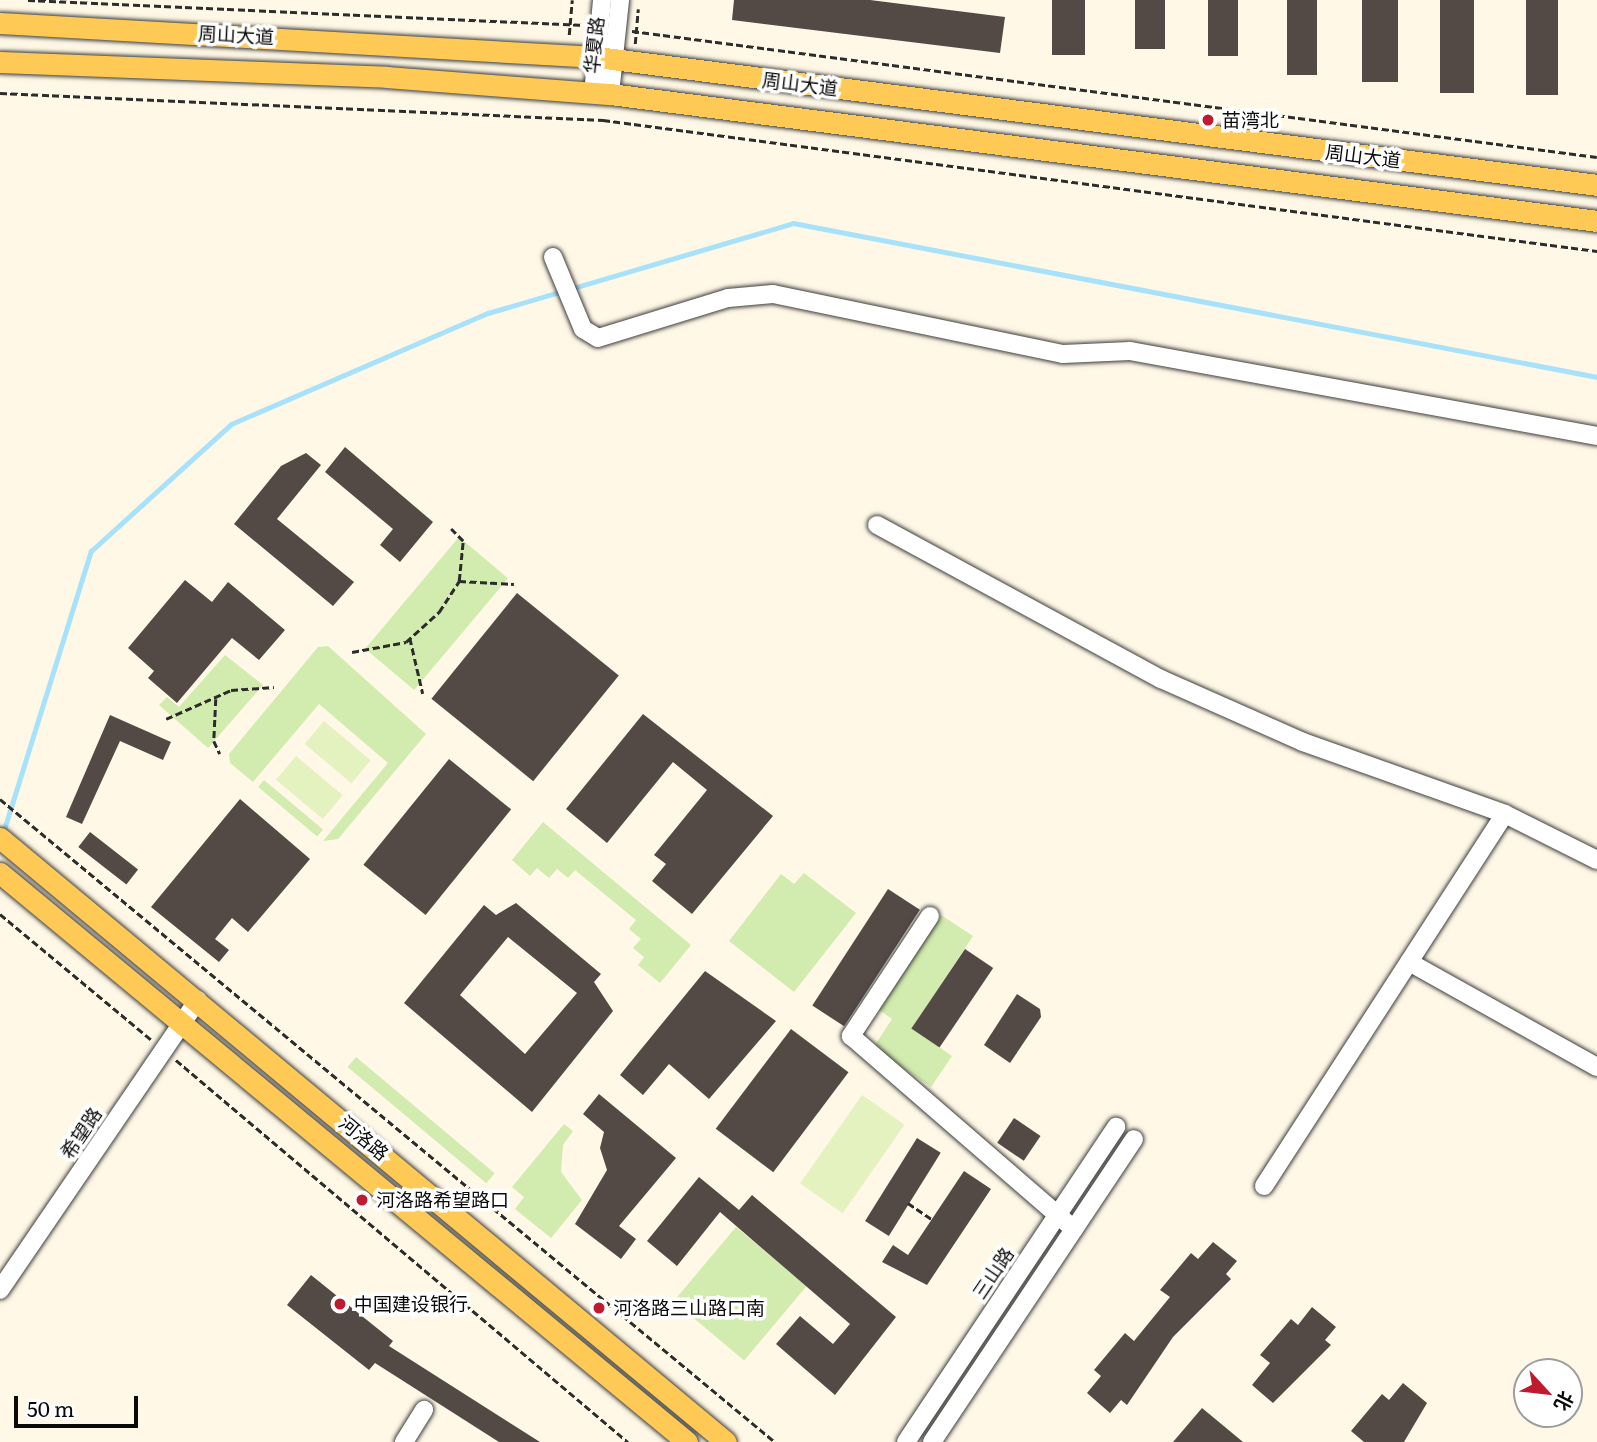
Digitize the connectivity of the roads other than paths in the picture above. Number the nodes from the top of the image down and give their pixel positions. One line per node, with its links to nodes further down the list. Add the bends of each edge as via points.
1 (602, 0): 4 (street, 华夏路, via 600,26)
2 (620, 0): 4 (street, 华夏路, via 618,28)
3 (0, 23): 4 (main road, 周山大道)
4 (606, 59): 6 (street, 华夏路); 7 (main road, 周山大道)
5 (0, 61): 6 (main road, 周山大道, via 387,77)
6 (602, 94): 8 (main road, 周山大道)
7 (1597, 186)
8 (1597, 221)
9 (553, 257): 10 (street, via 583,329 598,338 629,333 728,298 773,294 1063,354 1130,351)
10 (1597, 436)
11 (877, 525): 12 (street, via 1161,679 1303,742)
12 (1505, 814): 14 (street); 17 (street)
13 (0, 838): 18 (main road, 河洛路)
14 (1597, 860)
15 (0, 873): 19 (main road, 河洛路)
16 (930, 916): 24 (street, via 851,1036)
17 (1409, 962): 20 (street); 23 (street)
18 (198, 1000): 19 (street, 希望路); 30 (main road, 河洛路)
19 (179, 1026): 26 (street, 希望路); 29 (main road, 河洛路)
20 (1597, 1067)
21 (1116, 1127): 24 (street, 三山路)
22 (1134, 1139): 25 (street)
23 (1264, 1186)
24 (1058, 1213): 25 (street); 31 (street, 三山路)
25 (1074, 1229): 32 (street)
26 (0, 1290)
27 (425, 1410): 28 (street)
28 (404, 1442)
29 (687, 1442)
30 (726, 1442)
31 (906, 1442)
32 (932, 1442)

